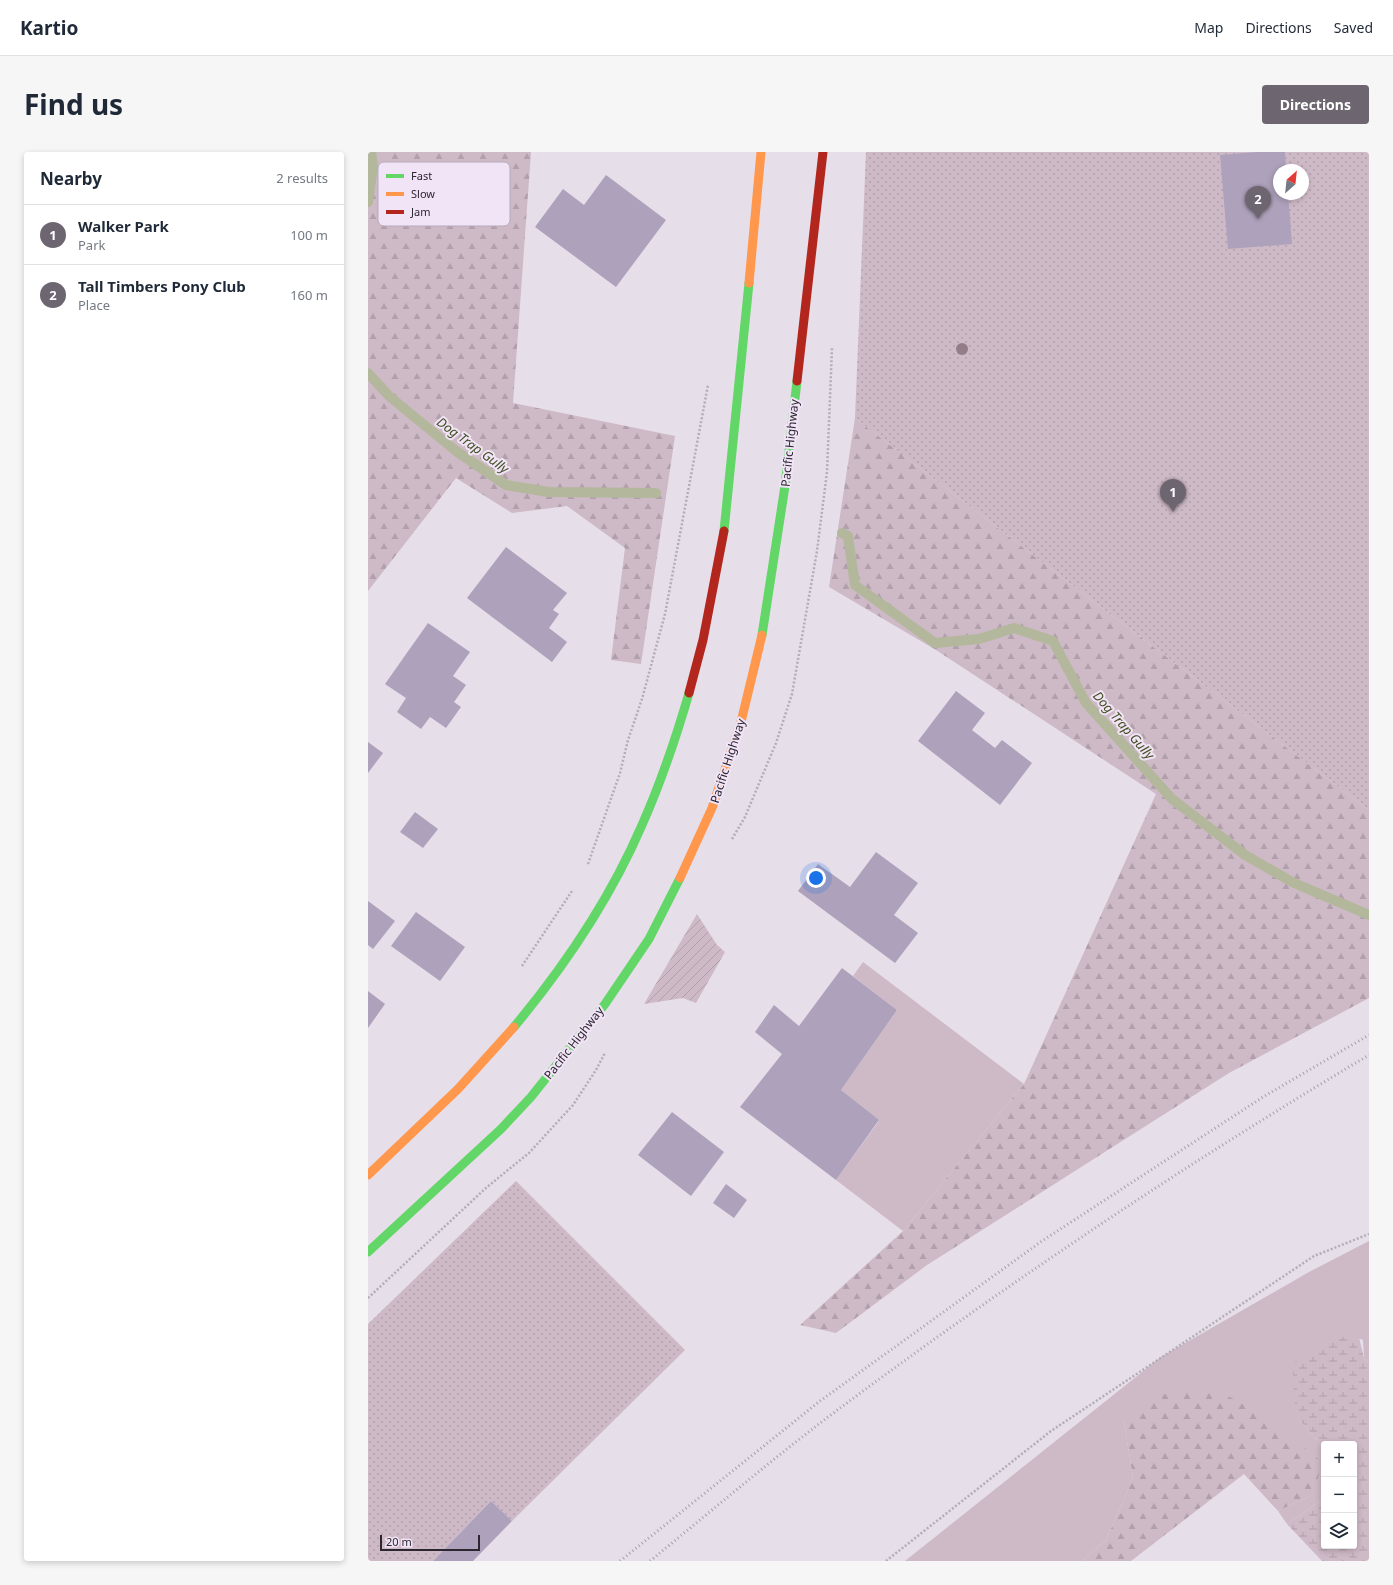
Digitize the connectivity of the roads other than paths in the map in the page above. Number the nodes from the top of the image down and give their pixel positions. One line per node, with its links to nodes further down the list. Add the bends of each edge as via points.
1 (761, 152): 3 (main road, via 722,542 690,697 668,763 623,864 597,911 565,958 488,1058 449,1099)
2 (823, 152): 4 (main road, Pacific Highway, via 785,486 764,626 741,722 712,808 649,939 605,1004 564,1057 501,1129)
3 (368, 1175)
4 (368, 1252)

